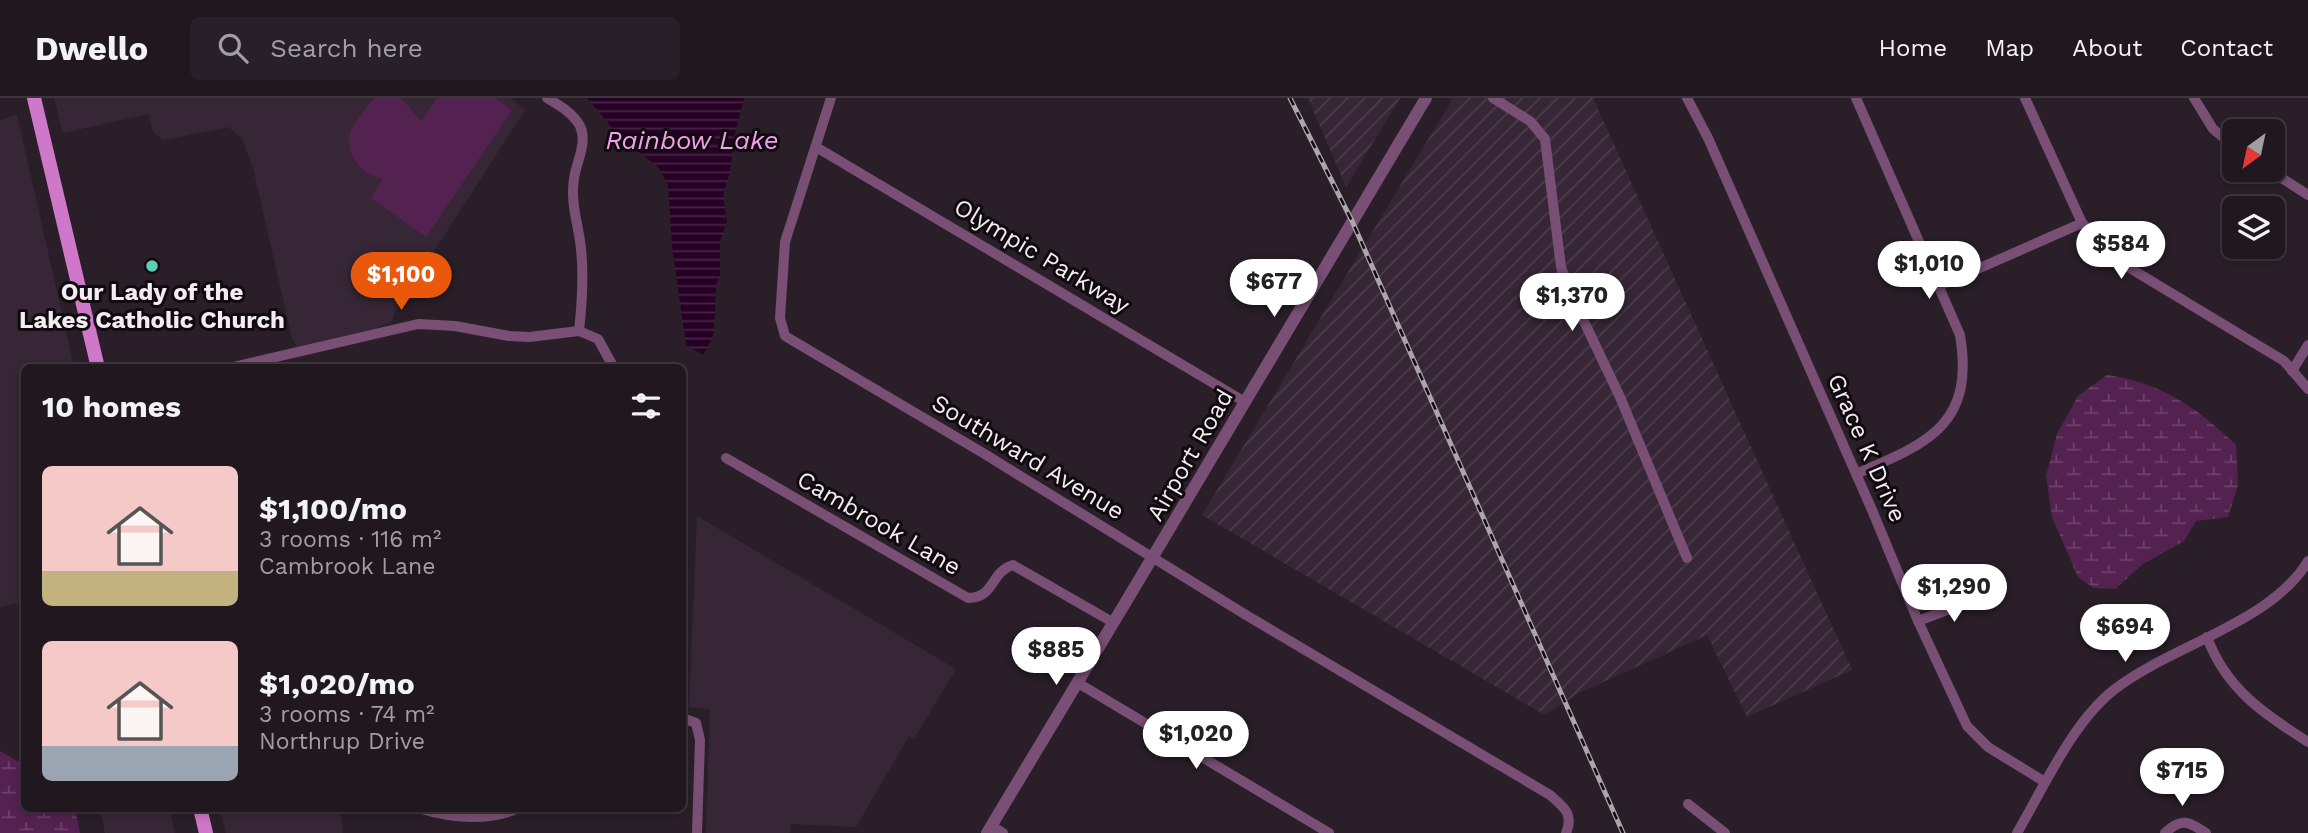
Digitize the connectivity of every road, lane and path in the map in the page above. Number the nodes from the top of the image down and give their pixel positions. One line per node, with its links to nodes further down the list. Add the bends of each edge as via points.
1 (34, 98): 19 (main road)
2 (547, 98): 16 (street, via 573,117 583,136 573,194 583,263)
3 (831, 98): 11 (street, Southward Avenue)
4 (1426, 98): 23 (street, Airport Road)
5 (1493, 98): 26 (street, via 1530,121 1545,139 1561,267)
6 (1687, 98): 25 (street, Grace K Drive)
7 (1856, 98): 15 (street)
8 (2025, 98): 14 (street)
9 (2194, 98): 10 (street)
10 (2222, 137)
11 (816, 147): 23 (street, Olympic Parkway); 27 (street, Southward Avenue, via 785,242 780,318 785,336)
12 (2286, 181): 13 (street)
13 (2308, 195)
14 (2082, 223): 15 (street); 21 (street, via 2123,264 2284,361)
15 (1939, 286): 25 (street, via 1960,335 1964,361 1962,387 1953,409 1927,441)
16 (579, 331): 18 (street, via 509,337 418,324); 20 (street, via 598,339)
17 (2308, 345): 21 (street)
18 (266, 363)
19 (97, 364)
20 (612, 364)
21 (2292, 371): 22 (street)
22 (2308, 389)
23 (1245, 402): 27 (street, Airport Road)
24 (726, 458): 31 (street, Cambrook Lane, via 968,598 985,595 1006,567 1013,565)
25 (1856, 474): 30 (street, Grace K Drive)
26 (1687, 558)
27 (1153, 559): 31 (street, Airport Road); 45 (street, Southward Avenue, via 1550,795 1567,809)
28 (2308, 561): 32 (street, via 2266,604)
29 (1979, 598): 30 (street)
30 (1918, 621): 36 (street, Grace K Drive, via 1967,726 1987,747)
31 (1114, 623): 33 (street, Airport Road)
32 (2207, 637): 35 (street, via 2243,695 2263,714); 36 (street, via 2133,677 2099,702)
33 (1078, 683): 41 (street, Airport Road); 44 (street)
34 (686, 719): 43 (street, via 696,723 700,740)
35 (2308, 742)
36 (2045, 782): 47 (street)
37 (1688, 804): 46 (street)
38 (201, 812): 42 (main road)
39 (434, 812): 40 (street, via 483,817)
40 (503, 812)
41 (994, 831)
42 (206, 833)
43 (697, 833)
44 (1329, 833)
45 (1566, 833)
46 (1725, 833)
47 (2017, 833)
48 (2165, 833): 49 (street, via 2175,824 2189,823)
49 (2206, 833)

